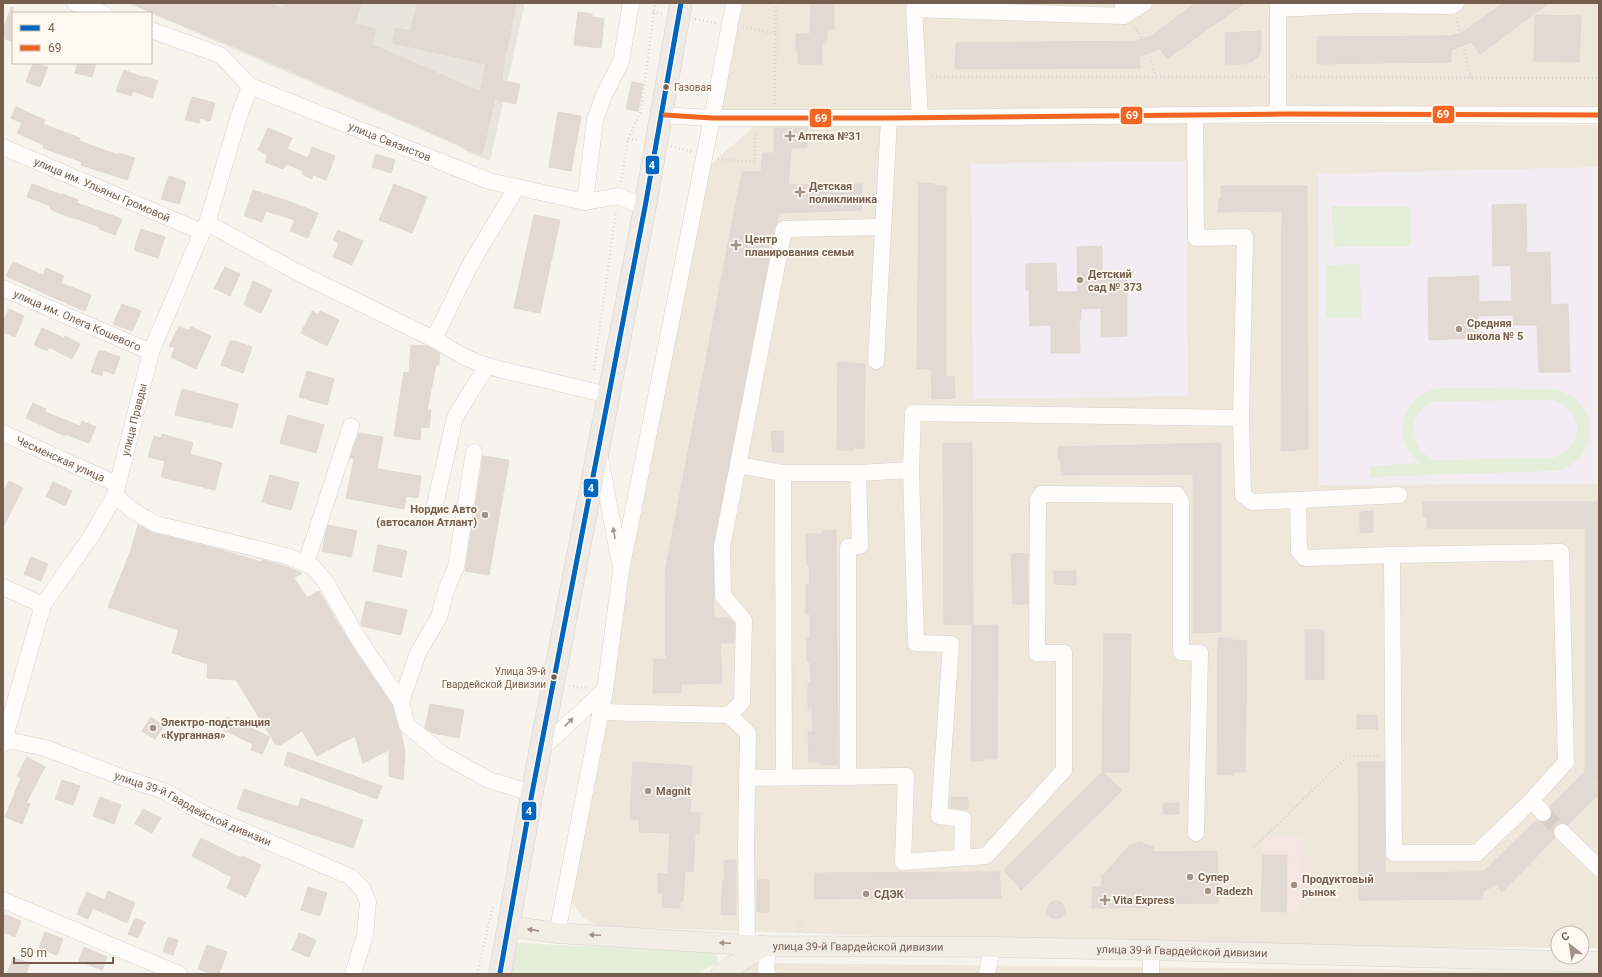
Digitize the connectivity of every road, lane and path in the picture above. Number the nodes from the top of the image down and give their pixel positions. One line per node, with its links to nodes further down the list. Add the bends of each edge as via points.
1 (75, 3): 12 (street)
2 (631, 3): 32 (street, via 621,62 595,120)
3 (681, 3): 23 (highway)
4 (734, 3): 26 (street)
5 (776, 3): 27 (path)
6 (1144, 3): 11 (street)
7 (1456, 3): 8 (street, via 1452,6)
8 (1359, 4): 10 (street)
9 (913, 6): 11 (street); 16 (street)
10 (1278, 6): 18 (street)
11 (1123, 10)
12 (100, 12)
13 (152, 30): 21 (street, улица Связистов, via 220,55)
14 (1463, 46): 19 (path)
15 (1149, 52): 17 (path)
16 (917, 77): 17 (path); 29 (street)
17 (1156, 77): 18 (path)
18 (1278, 77): 19 (path); 22 (street)
19 (1471, 78): 20 (path)
20 (1599, 78)
21 (250, 86): 31 (street, улица Связистов, via 489,181); 35 (street, улица Правды)
22 (1278, 114): 24 (street); 25 (street)
23 (660, 115): 26 (street); 33 (highway)
24 (1195, 115): 29 (street); 42 (street, via 1196,238 1245,237)
25 (1599, 115)
26 (712, 118): 27 (street); 57 (street)
27 (775, 118): 28 (street)
28 (889, 118): 29 (street); 34 (street)
29 (920, 118)
30 (3, 147): 35 (street, улица им. Ульяны Громовой)
31 (517, 187): 32 (street, улица Связистов); 37 (street, via 470,265)
32 (586, 202): 33 (street, улица Связистов, via 618,196)
33 (645, 207): 41 (highway)
34 (883, 227): 39 (street); 47 (street, via 784,229)
35 (204, 228): 37 (street, улица им. Ульяны Громовой); 38 (street, улица Правды)
36 (3, 288): 38 (street, улица им. Олега Кошевого)
37 (434, 339): 40 (street, улица им. Ульяны Громовой, via 455,353)
38 (151, 352): 51 (street, улица Правды)
39 (876, 361)
40 (487, 366): 41 (street, улица им. Ульяны Громовой); 54 (street, via 455,417)
41 (608, 394): 45 (highway)
42 (1242, 418): 48 (street, via 913,413); 53 (street, via 1243,495 1252,502)
43 (351, 426): 56 (street)
44 (3, 433): 51 (street, Чесменская улица)
45 (598, 448): 57 (street, one-way to 45); 60 (highway)
46 (474, 452): 62 (street, via 456,567 446,590 439,617 418,653)
47 (738, 465): 49 (street); 64 (street, via 722,547 723,596 744,620 742,702)
48 (911, 470): 50 (street); 77 (street, via 916,643 952,644 939,816 963,819)
49 (784, 473): 50 (street); 69 (street)
50 (858, 473): 68 (street, via 860,546 848,547)
51 (116, 490): 56 (street, Чесменская улица, via 125,506 156,524); 59 (street, улица Правды, via 92,535)
52 (1399, 495): 53 (street)
53 (1298, 500): 55 (street, via 1300,551 1305,558)
54 (432, 518)
55 (1392, 555): 67 (street); 72 (street, via 1562,552 1566,762)
56 (306, 563): 62 (street, via 325,581 358,638)
57 (621, 571): 61 (street)
58 (3, 587): 59 (street)
59 (43, 604): 65 (street, улица Правды)
60 (553, 684): 61 (path); 66 (highway)
61 (605, 690): 63 (street); 66 (street, one-way to 61)
62 (401, 702): 71 (street, via 407,724 442,754 489,780)
63 (600, 712): 64 (street); 82 (street)
64 (729, 715): 70 (street, via 748,733)
65 (3, 741): 89 (street, улица 39-й Гвардейской дивизии, via 46,748 164,791 204,814 352,877 363,890 368,902 365,935)
66 (541, 749): 71 (highway)
67 (1394, 756): 72 (street, via 1394,853 1477,853); 76 (path, via 1348,756)
68 (848, 776): 69 (street); 77 (street, via 906,776 903,862)
69 (784, 777): 70 (street)
70 (748, 778): 84 (street, via 746,847)
71 (532, 793): 81 (highway)
72 (1532, 800): 73 (street)
73 (1543, 812)
74 (1562, 832): 78 (street)
75 (1196, 833): 77 (street, via 1200,653 1181,652 1181,502 1177,495 1042,494 1038,500 1037,653 1064,653 1064,770 986,856)
76 (1254, 847)
77 (962, 858)
78 (1599, 868)
79 (3, 900): 88 (street)
80 (800, 920): 83 (path)
81 (509, 926): 82 (main road, улица 39-й Гвардейской дивизии, one-way to 81); 90 (highway)
82 (557, 933): 84 (main road, улица 39-й Гвардейской дивизии, one-way to 82)
83 (800, 933)
84 (760, 945): 85 (main road, улица 39-й Гвардейской дивизии); 91 (main road, улица 39-й Гвардейской дивизии); 92 (street)
85 (992, 947): 86 (main road, улица 39-й Гвардейской дивизии); 93 (street)
86 (1151, 950): 87 (main road, улица 39-й Гвардейской дивизии); 94 (street)
87 (1599, 962)
88 (179, 974)
89 (353, 974)
90 (500, 974)
91 (721, 974)
92 (768, 974)
93 (987, 974)
94 (1151, 974)

